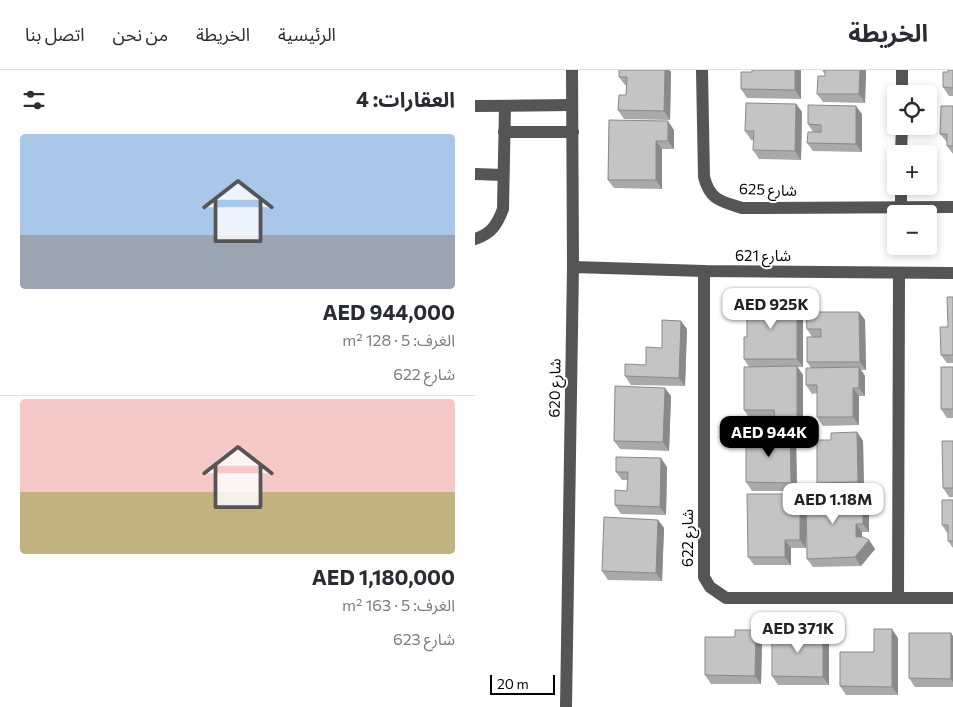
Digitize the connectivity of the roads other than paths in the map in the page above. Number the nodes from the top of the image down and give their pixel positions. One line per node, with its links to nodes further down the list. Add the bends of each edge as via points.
1 (572, 70): 5 (street, شارع 620)
2 (702, 70): 12 (street, شارع 625, via 704,176 708,190 716,199 742,208)
3 (902, 70): 4 (street)
4 (902, 85)
5 (572, 105): 7 (street); 9 (street, شارع 620)
6 (475, 106): 7 (street)
7 (505, 106): 8 (street)
8 (504, 132): 9 (street); 11 (street)
9 (573, 132): 16 (street, شارع 620)
10 (475, 174): 11 (street)
11 (503, 174): 15 (street, via 503,209 498,223 487,235)
12 (887, 207)
13 (937, 207): 14 (street, شارع 625)
14 (953, 207)
15 (475, 240)
16 (573, 267): 17 (street, شارع 621); 22 (street, شارع 620)
17 (704, 272): 18 (street, شارع 621); 20 (street, شارع 622, via 704,577 726,598)
18 (899, 273): 19 (street, شارع 621); 20 (street)
19 (953, 273)
20 (898, 598): 21 (street, شارع 622)
21 (953, 598)
22 (566, 707)

